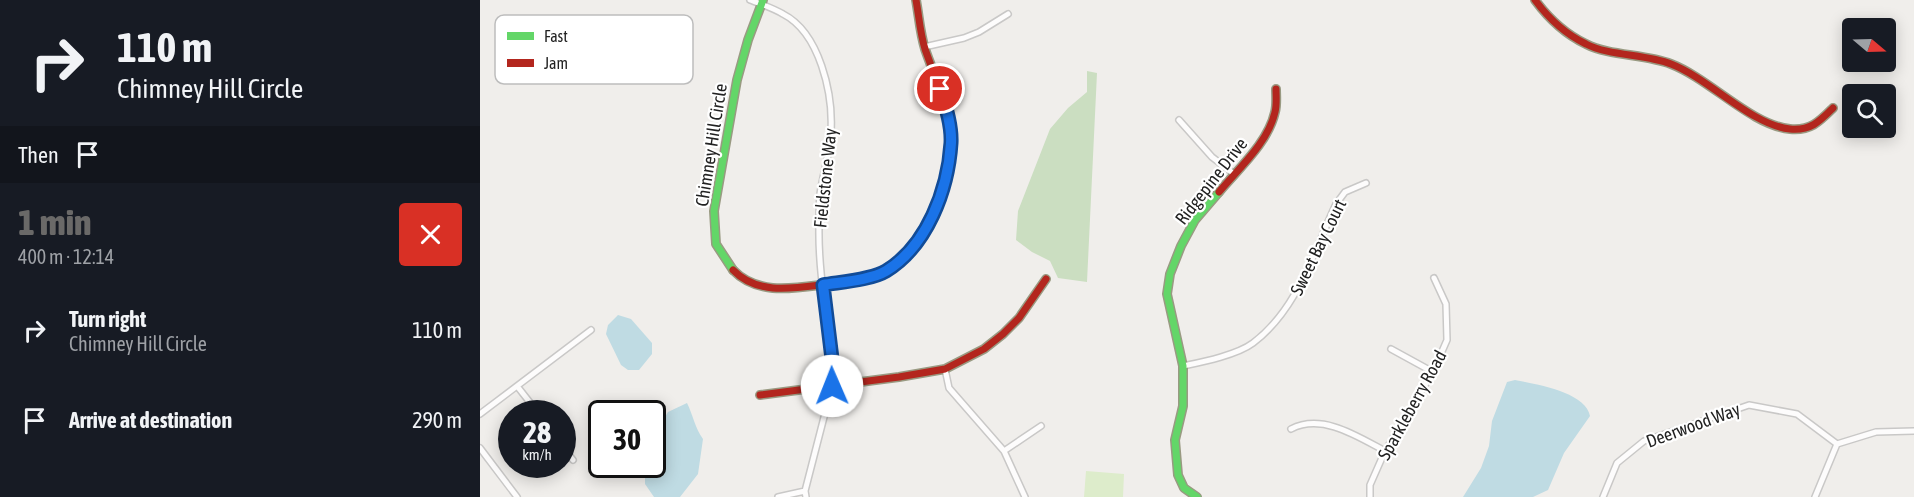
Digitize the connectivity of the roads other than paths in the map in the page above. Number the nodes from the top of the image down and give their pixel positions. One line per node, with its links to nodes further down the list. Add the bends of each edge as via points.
1 (750, 0): 4 (street, Fieldstone Way)
2 (916, 0): 6 (street, Chimney Hill Circle)
3 (1535, 0): 8 (street, via 1548,17 1579,41 1669,63 1695,75 1768,123 1791,129 1815,126)
4 (762, 2): 14 (street, Fieldstone Way, via 785,14 817,52 831,108 820,196); 14 (street, Chimney Hill Circle, via 735,82 714,208 716,242 738,276 756,285 777,290)
5 (1008, 14): 6 (street, via 980,32)
6 (924, 47): 14 (street, Chimney Hill Circle, via 947,111 951,142 946,176 932,215 913,247 884,273)
7 (1276, 89): 10 (street, Ridgepine Drive, via 1276,111 1270,127)
8 (1833, 108)
9 (1179, 120): 10 (street, via 1212,157)
10 (1234, 174): 17 (street, Ridgepine Drive, via 1195,220 1170,274 1167,294)
11 (1366, 183): 17 (street, Sweet Bay Court, via 1345,192 1336,204 1296,295 1278,320 1252,344)
12 (1434, 278): 19 (street, Sparkleberry Road, via 1446,304 1447,340)
13 (1046, 279): 18 (street, via 1003,334 984,349)
14 (823, 285): 21 (street, Fieldstone Way)
15 (591, 330): 20 (street)
16 (1391, 349): 19 (street)
17 (1183, 366): 36 (street, Ridgepine Drive, via 1183,406 1175,440 1178,475 1184,488)
18 (945, 369): 21 (street); 30 (street, via 949,388)
19 (1433, 372): 31 (street, Sparkleberry Road)
20 (518, 386): 23 (street); 24 (street)
21 (832, 386): 22 (street); 32 (street, Fieldstone Way)
22 (760, 395)
23 (528, 400)
24 (480, 414)
25 (1041, 426): 30 (street)
26 (1291, 429): 31 (street, via 1302,423 1321,424 1353,433)
27 (1914, 432): 28 (street, via 1876,432)
28 (1837, 444): 38 (street, Deerwood Way, via 1797,414 1749,405 1644,441 1617,463); 39 (street)
29 (480, 448): 33 (street)
30 (1004, 451): 35 (street)
31 (1385, 451): 37 (street, Sparkleberry Road, via 1370,485)
32 (806, 494): 34 (street)
33 (517, 497)
34 (778, 497)
35 (1025, 497)
36 (1197, 497)
37 (1370, 497)
38 (1604, 497)
39 (1815, 497)

